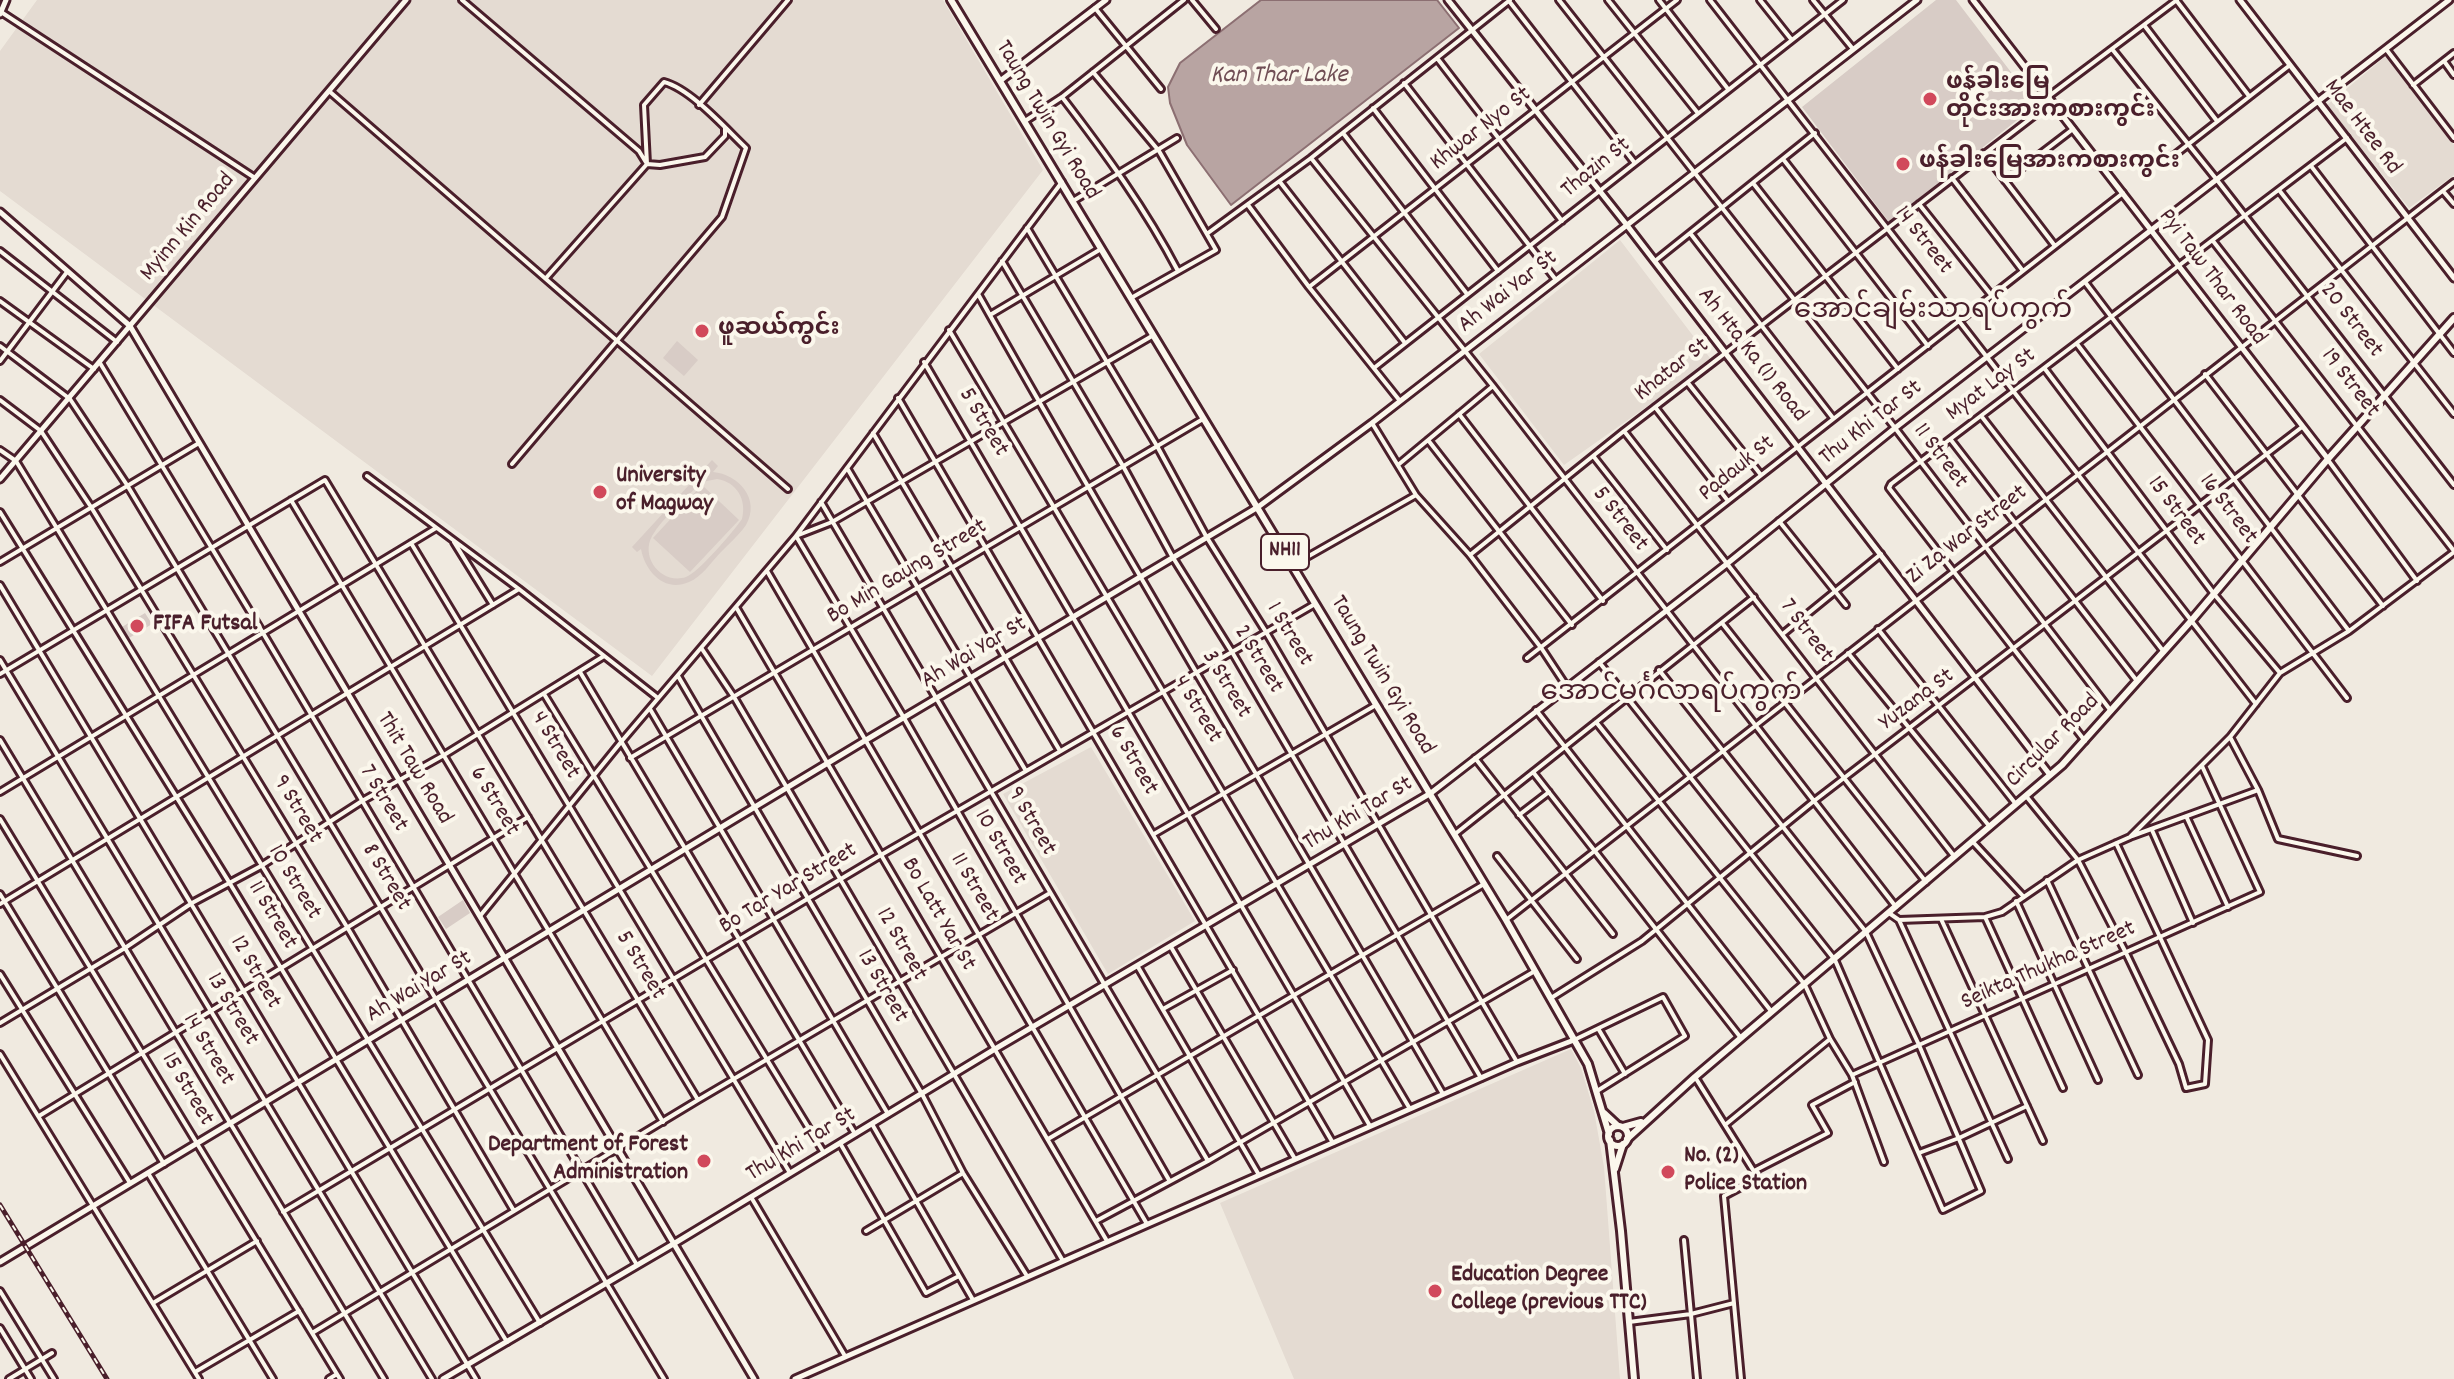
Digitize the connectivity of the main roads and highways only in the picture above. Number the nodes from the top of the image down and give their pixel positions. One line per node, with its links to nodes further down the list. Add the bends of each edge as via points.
1 (951, 0): 3 (main road, Taung Twin Gyi Road / NH11, via 1536,971 1588,1064)
2 (2454, 318): 4 (main road, Circular Road, via 2085,741)
3 (1604, 1113): 5 (main road); 6 (main road, Taung Twin Gyi Road / NH11)
4 (1645, 1121): 5 (main road); 7 (main road, Circular Road)
5 (1621, 1126): 6 (main road, via 1610,1130); 7 (main road, via 1627,1130)
6 (1609, 1137): 7 (main road, via 1613,1144); 8 (main road, NH11)
7 (1625, 1142): 8 (main road, Circular Road)
8 (1615, 1169): 9 (main road, NH11)
9 (1634, 1379)

